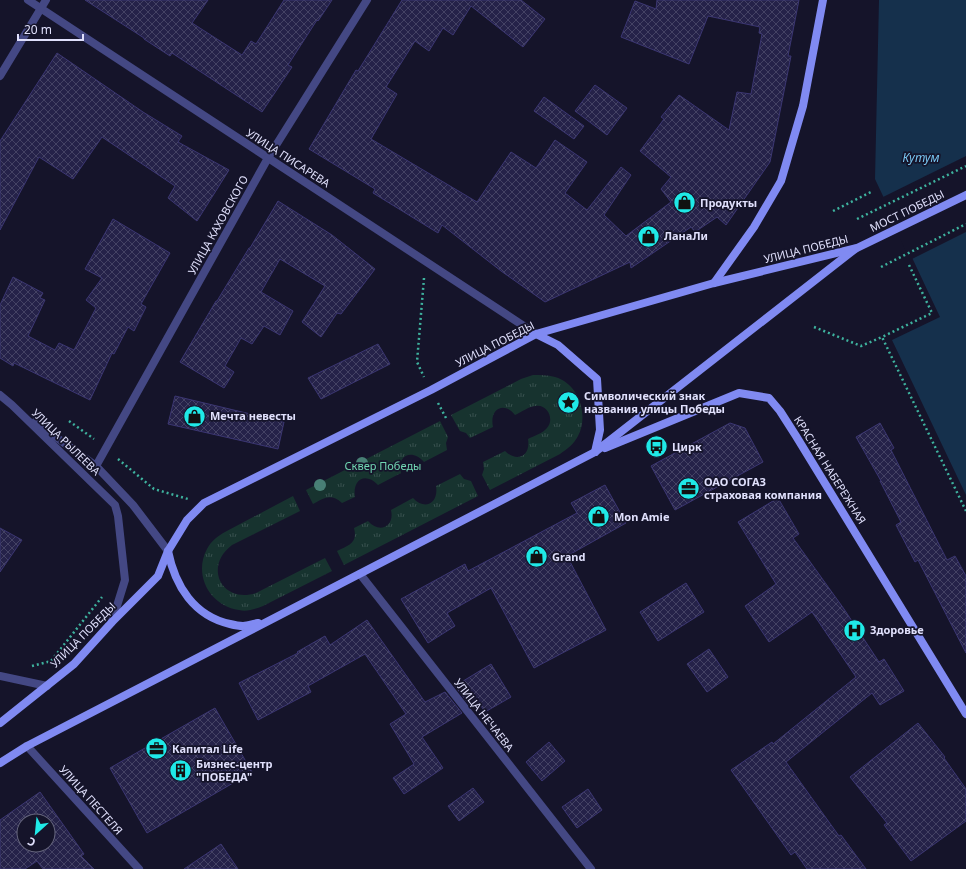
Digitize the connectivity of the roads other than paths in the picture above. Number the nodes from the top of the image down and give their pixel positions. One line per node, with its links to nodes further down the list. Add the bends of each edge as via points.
1 (28, 0): 5 (street, УЛИЦА ПИСАРЕВА)
2 (46, 0): 5 (street)
3 (367, 0): 7 (street, УЛИЦА КАХОВСКОГО)
4 (822, 0): 10 (main road, via 803,106 781,181 754,227)
5 (41, 9): 6 (street); 7 (street, УЛИЦА ПИСАРЕВА)
6 (0, 76)
7 (268, 158): 11 (street, УЛИЦА ПИСАРЕВА); 15 (street, УЛИЦА КАХОВСКОГО)
8 (966, 195): 9 (main road, МОСТ ПОБЕДЫ)
9 (857, 248): 10 (main road, УЛИЦА ПОБЕДЫ); 14 (main road, УЛИЦА ПОБЕДЫ)
10 (714, 283): 11 (main road, УЛИЦА ПОБЕДЫ)
11 (536, 334): 14 (main road, via 558,345 596,379 600,430); 16 (main road, УЛИЦА ПОБЕДЫ, via 431,390 204,503 187,520)
12 (0, 395): 13 (street, УЛИЦА РЫЛЕЕВА)
13 (12, 405): 15 (street); 18 (street, УЛИЦА РЫЛЕЕВА, via 115,505 125,580)
14 (595, 452): 17 (main road, УЛИЦА ПОБЕДЫ); 22 (main road, КРАСНАЯ НАБЕРЕЖНАЯ, via 739,393 769,398 796,436)
15 (96, 466): 16 (street, via 133,505)
16 (168, 551): 18 (main road, УЛИЦА ПОБЕДЫ, via 158,576); 19 (main road, via 179,586 192,603 217,621 242,626)
17 (360, 574): 19 (main road, УЛИЦА ПОБЕДЫ); 27 (street, УЛИЦА НЕЧАЕВА)
18 (112, 622): 21 (main road, УЛИЦА ПОБЕДЫ, via 74,664)
19 (266, 622): 24 (main road, УЛИЦА ПОБЕДЫ)
20 (0, 676): 21 (street)
21 (47, 686): 23 (main road, УЛИЦА ПОБЕДЫ)
22 (966, 714)
23 (0, 723)
24 (27, 746): 25 (main road, УЛИЦА ПОБЕДЫ); 26 (street, УЛИЦА ПЕСТЕЛЯ)
25 (0, 763)
26 (139, 869)
27 (590, 869)

